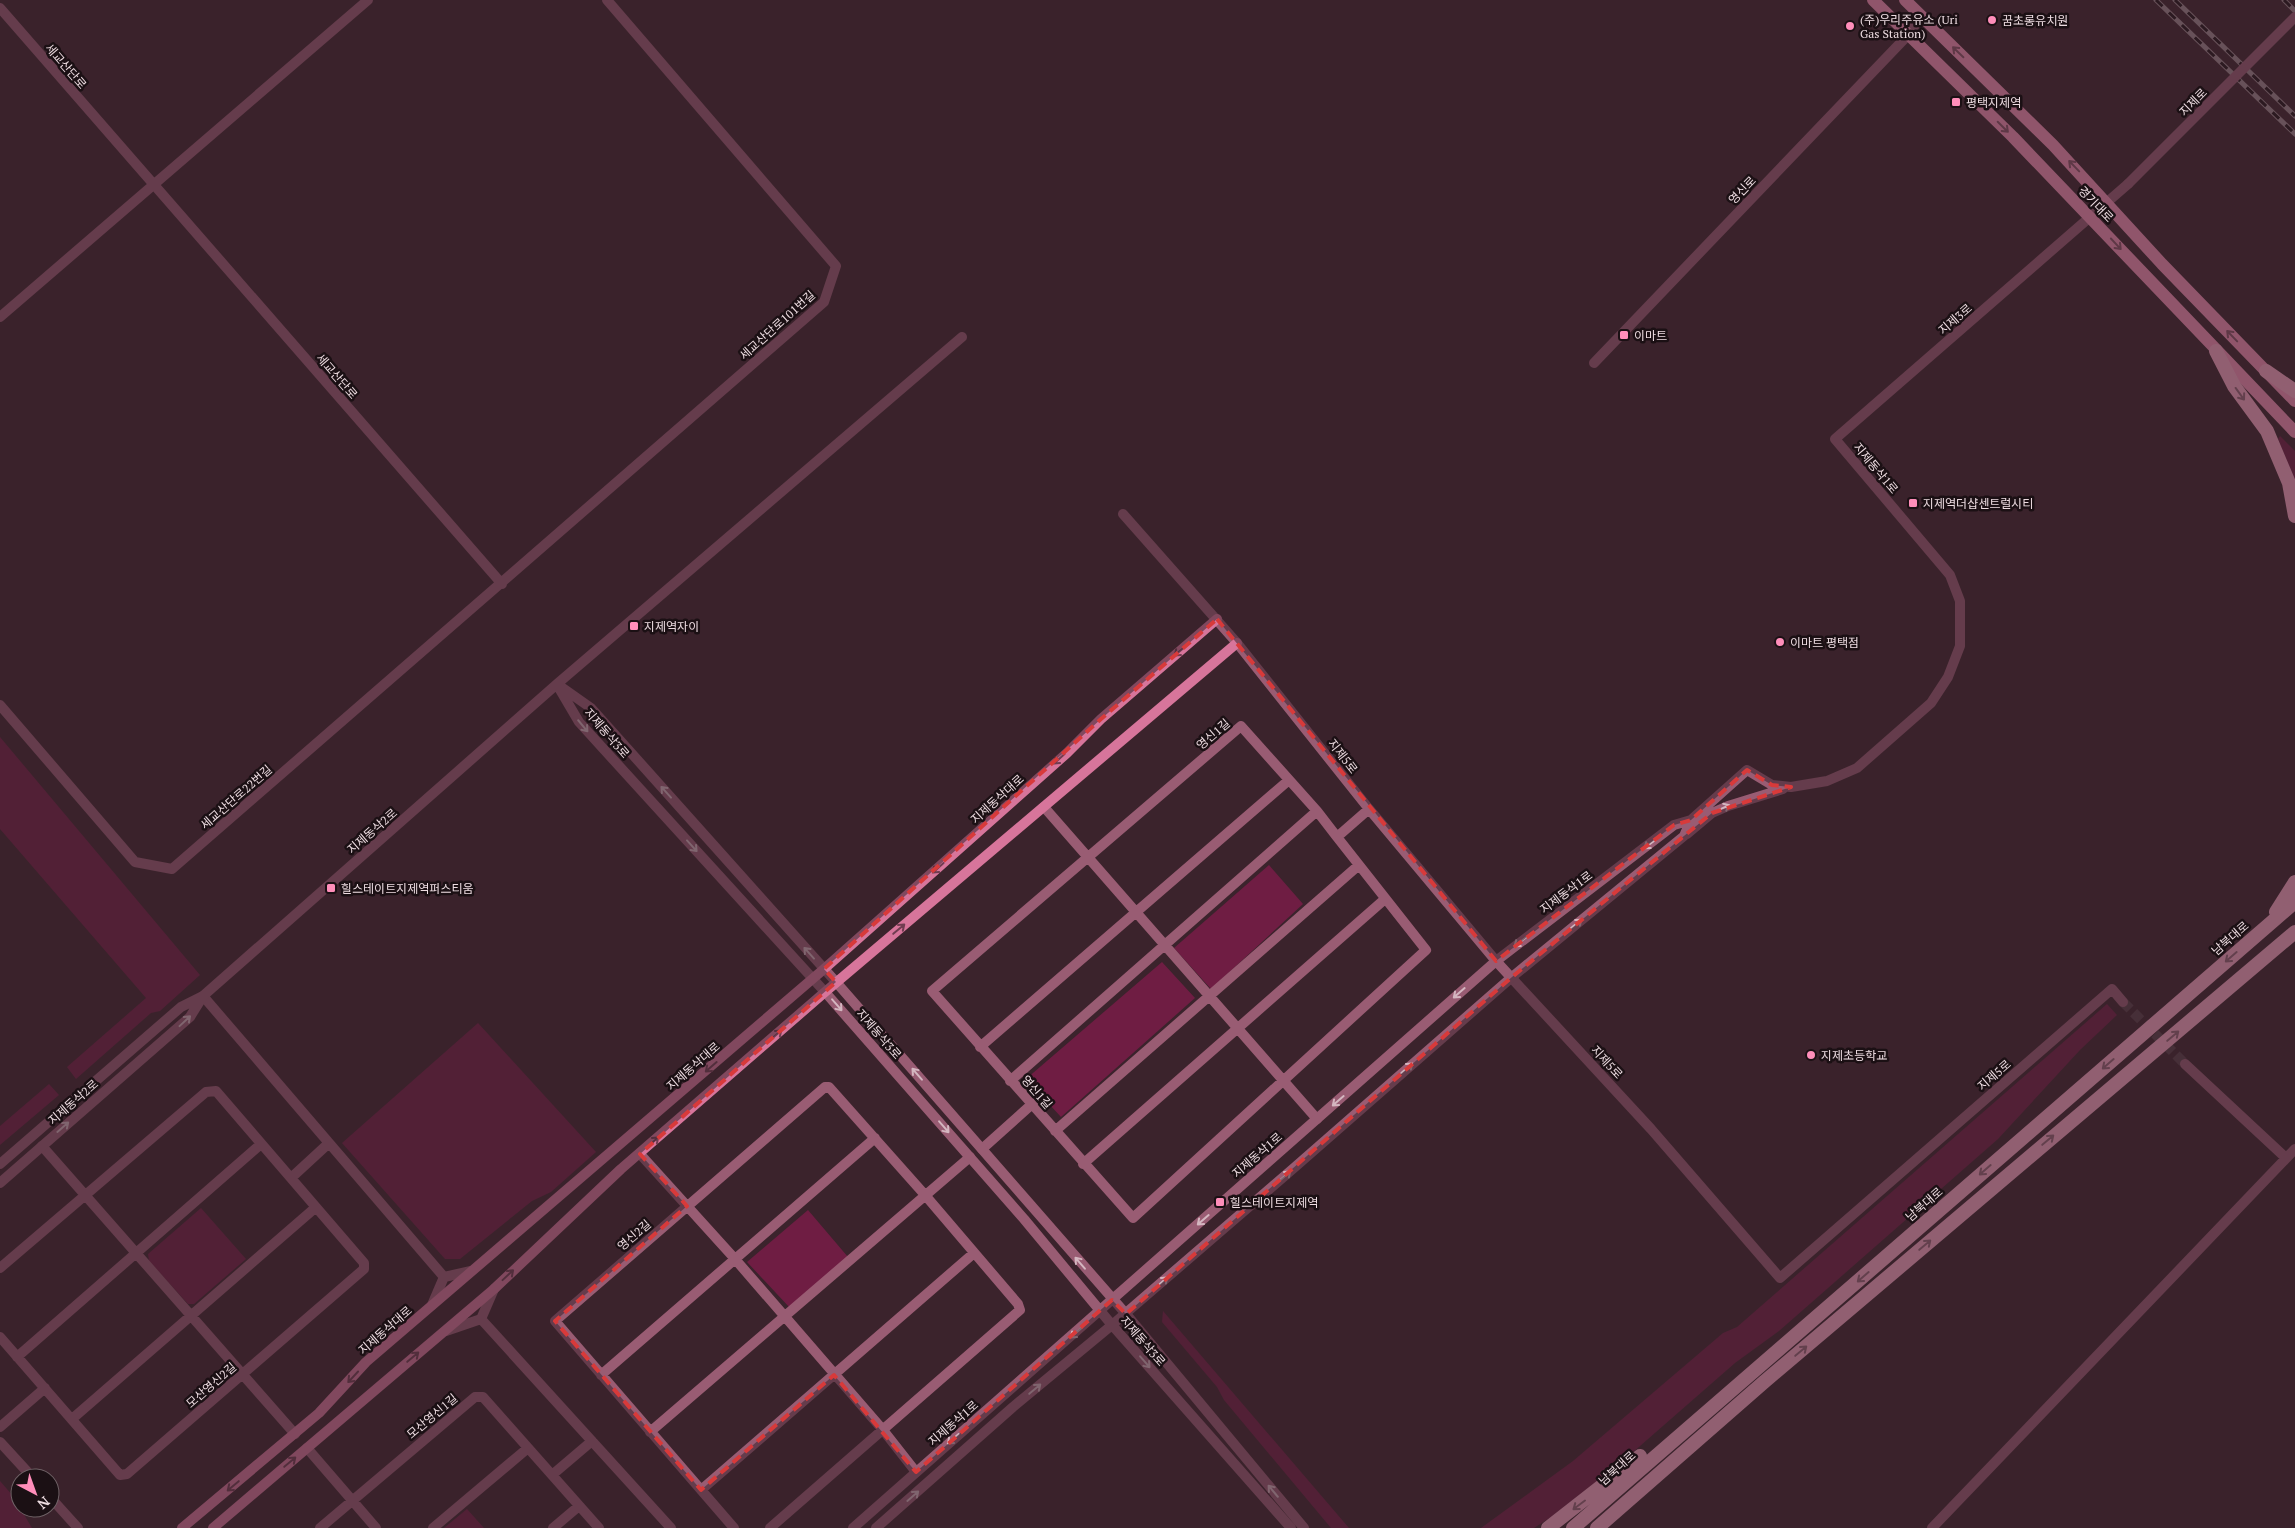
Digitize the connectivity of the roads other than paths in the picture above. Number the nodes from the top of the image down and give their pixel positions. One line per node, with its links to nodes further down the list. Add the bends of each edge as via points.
1 (368, 0): 9 (street)
2 (607, 0): 23 (street, 세교산단로101번길, via 836,266 824,302)
3 (1873, 0): 8 (main road, 경기대로)
4 (1905, 0): 6 (main road, 경기대로)
5 (0, 8): 9 (street, 세교산단로)
6 (1921, 16): 8 (street, 영신로); 10 (main road, 경기대로, one-way to 6)
7 (2295, 17): 10 (street, 지제로, bridge)
8 (1909, 34): 11 (main road, 경기대로, one-way to 11); 15 (street, 영신로)
9 (153, 185): 12 (street); 23 (street, 세교산단로)
10 (2108, 202): 11 (street, 지제3로); 16 (main road, 경기대로, one-way to 10, via 2162,264)
11 (2091, 218): 14 (main road, 경기대로, one-way to 14); 20 (street, 지제3로)
12 (0, 317)
13 (962, 338): 26 (street, 지제동삭2로)
14 (2216, 352): 19 (main road, 경기대로); 22 (highway, one-way to 22, via 2234,386 2267,431 2289,483)
15 (1594, 363)
16 (2266, 371): 17 (highway); 18 (main road, 경기대로)
17 (2295, 391)
18 (2295, 401)
19 (2295, 432)
20 (1835, 439): 29 (street, 지제동삭1로, via 1950,575 1960,601 1960,646 1948,677 1931,703 1857,768 1827,781)
21 (1123, 514): 24 (street, 지제5로)
22 (2295, 516)
23 (502, 584): 27 (street, 세교산단로22번길, via 172,868 135,862)
24 (1218, 619): 25 (street, 지제5로); 48 (main road, 지제동삭대로, one-way to 48, via 1101,719)
25 (1238, 643): 30 (main road); 31 (street, 지제5로)
26 (557, 684): 48 (street, 지제동삭3로, one-way to 26, via 591,708); 50 (street, 지제동삭3로, one-way to 50, via 579,722); 53 (street, 지제동삭2로)
27 (0, 705)
28 (1289, 780): 32 (street, 영신1길); 36 (street, 영신1길, via 1241,726); 41 (street)
29 (1790, 787): 33 (street, 지제동삭1로, via 1772,785 1747,770); 34 (street, one-way to 29, via 1712,813)
30 (1044, 806): 36 (street); 51 (main road, one-way to 30)
31 (1369, 808): 35 (street); 46 (street, 지제5로)
32 (1317, 811): 35 (street, 영신1길); 45 (street)
33 (1691, 820): 34 (street, 지제동삭1로); 46 (street, 지제동삭1로, one-way to 46, via 1674,825)
34 (1684, 836): 49 (street, 지제동삭1로, one-way to 34)
35 (1337, 837): 37 (street, 영신1길)
36 (1088, 857): 41 (street); 57 (street, 영신1길, via 932,991)
37 (1359, 865): 39 (street, 영신1길); 54 (street)
38 (2295, 882): 42 (highway)
39 (1385, 899): 56 (street); 60 (street, 영신1길, via 1426,950)
40 (2295, 902): 42 (highway, 남북대로)
41 (1136, 912): 45 (street); 57 (street)
42 (2268, 926): 105 (highway, 남북대로, one-way to 105)
43 (2295, 932): 47 (highway)
44 (2295, 944): 47 (highway)
45 (1164, 945): 54 (street); 59 (street)
46 (1496, 961): 49 (street, 지제5로); 62 (street, 지제동삭1로, one-way to 62)
47 (2257, 966): 102 (highway, one-way to 47)
48 (824, 970): 50 (main road, 지제동삭대로); 51 (street, 지제동삭3로)
49 (1512, 977): 55 (street, 지제5로, via 1651,1129 1780,1278 2112,989); 91 (street, 지제동삭1로, one-way to 49)
50 (813, 979): 52 (street, 지제동삭3로); 85 (main road, 지제동삭대로, one-way to 85)
51 (836, 982): 52 (main road); 68 (street, 지제동삭3로, one-way to 51)
52 (825, 992): 70 (main road, one-way to 52); 71 (street, 지제동삭3로, one-way to 71)
53 (203, 996): 65 (street); 67 (street, 지제동삭2로, one-way to 53, via 190,1017); 73 (street, 지제동삭2로, via 181,1007)
54 (1208, 996): 56 (street); 63 (street)
55 (2123, 1002)
56 (1237, 1029): 60 (street); 74 (street)
57 (980, 1047): 59 (street, 영신1길)
58 (2185, 1064): 72 (street)
59 (1010, 1081): 61 (street, 영신1길)
60 (1283, 1081): 62 (street); 74 (street, 영신1길, via 1133,1218)
61 (1032, 1105): 63 (street, 영신1길); 68 (street)
62 (1317, 1119): 88 (street, 지제동삭1로, one-way to 88)
63 (1055, 1131): 74 (street, 영신1길)
64 (875, 1138): 78 (street, 영신2길); 79 (street, 영신2길, via 832,1088 825,1087); 83 (street)
65 (329, 1143): 75 (street); 86 (street)
66 (261, 1144): 75 (street, 모산영신2길); 77 (street, 모산영신2길, via 216,1091 206,1092); 81 (street)
67 (42, 1146): 76 (street, 지제동삭2로); 77 (street)
68 (982, 1149): 88 (street, 지제동삭3로, one-way to 68)
69 (2295, 1149): 72 (street)
70 (640, 1154): 79 (street); 87 (main road, one-way to 70)
71 (970, 1157): 78 (street); 90 (street, 지제동삭3로)
72 (2286, 1158): 140 (street)
73 (0, 1164)
74 (1083, 1164)
75 (290, 1178): 80 (street, 모산영신2길)
76 (0, 1183)
77 (85, 1195): 81 (street); 84 (street, 모산영신2길)
78 (925, 1195): 82 (street, 영신2길); 93 (street)
79 (687, 1206): 83 (street); 100 (street, 영신2길, via 556,1319 556,1324)
80 (315, 1208): 92 (street); 99 (street, 모산영신2길, via 364,1263 364,1269)
81 (136, 1253): 92 (street); 98 (street)
82 (974, 1253): 101 (street); 107 (street, 영신2길, via 1018,1304 1019,1312)
83 (735, 1259): 93 (street); 100 (street)
84 (0, 1268)
85 (472, 1272): 86 (street); 89 (main road, 지제동삭대로)
86 (444, 1277): 89 (street)
87 (494, 1289): 94 (street); 96 (main road)
88 (1112, 1300): 90 (street, 지제동삭1로); 91 (street, 지제동삭3로)
89 (432, 1305): 109 (main road, 지제동삭대로, one-way to 109, via 366,1362 319,1413)
90 (1102, 1310): 95 (street, 지제동삭3로); 115 (street, 지제동삭1로, one-way to 115)
91 (1126, 1314): 95 (street, 지제동삭1로); 135 (street, 지제동삭3로, one-way to 91)
92 (191, 1316): 99 (street); 104 (street)
93 (785, 1316): 101 (street); 108 (street)
94 (481, 1320): 96 (street); 110 (street)
95 (1112, 1325): 133 (street, 지제동삭1로, one-way to 95); 134 (street, 지제동삭3로, one-way to 134)
96 (442, 1332): 112 (main road, one-way to 96)
97 (0, 1337): 98 (street, 모산영신2길)
98 (17, 1357): 103 (street, 모산영신2길)
99 (242, 1374): 104 (street, 모산영신2길, via 128,1474 120,1474); 109 (street)
100 (601, 1375): 108 (street, 영신2길)
101 (834, 1375): 107 (street); 117 (street)
102 (1764, 1382): 138 (highway); 139 (highway, via 1717,1434)
103 (44, 1388): 104 (street, 모산영신2길); 106 (street)
104 (72, 1419)
105 (1689, 1425): 136 (highway, one-way to 136, via 1659,1441); 137 (highway, 남북대로)
106 (0, 1427)
107 (883, 1430): 115 (street); 131 (street, 영신2길)
108 (650, 1432): 117 (street, 영신2길)
109 (294, 1434): 122 (main road, 지제동삭대로, one-way to 122)
110 (592, 1441): 116 (street); 129 (street)
111 (0, 1442): 114 (street)
112 (307, 1448): 118 (street); 123 (main road, one-way to 112)
113 (528, 1448): 116 (street, 모산영신1길); 118 (street, 모산영신1길, via 482,1397 475,1397); 126 (street)
114 (24, 1468)
115 (916, 1472): 132 (street, 지제동삭1로)
116 (552, 1475): 119 (street, 모산영신1길)
117 (701, 1490): 130 (street, 영신2길)
118 (352, 1501): 124 (street, 모산영신1길); 125 (street)
119 (579, 1506): 127 (street); 128 (street, 모산영신1길)
120 (60, 1508): 121 (street)
121 (78, 1528)
122 (182, 1528)
123 (213, 1528)
124 (320, 1528)
125 (376, 1528)
126 (433, 1528)
127 (553, 1528)
128 (599, 1528)
129 (670, 1528)
130 (734, 1528)
131 (770, 1528)
132 (853, 1528)
133 (876, 1528)
134 (1291, 1528)
135 (1304, 1528)
136 (1548, 1528)
137 (1573, 1528)
138 (1597, 1528)
139 (1612, 1528)
140 (1932, 1528)

